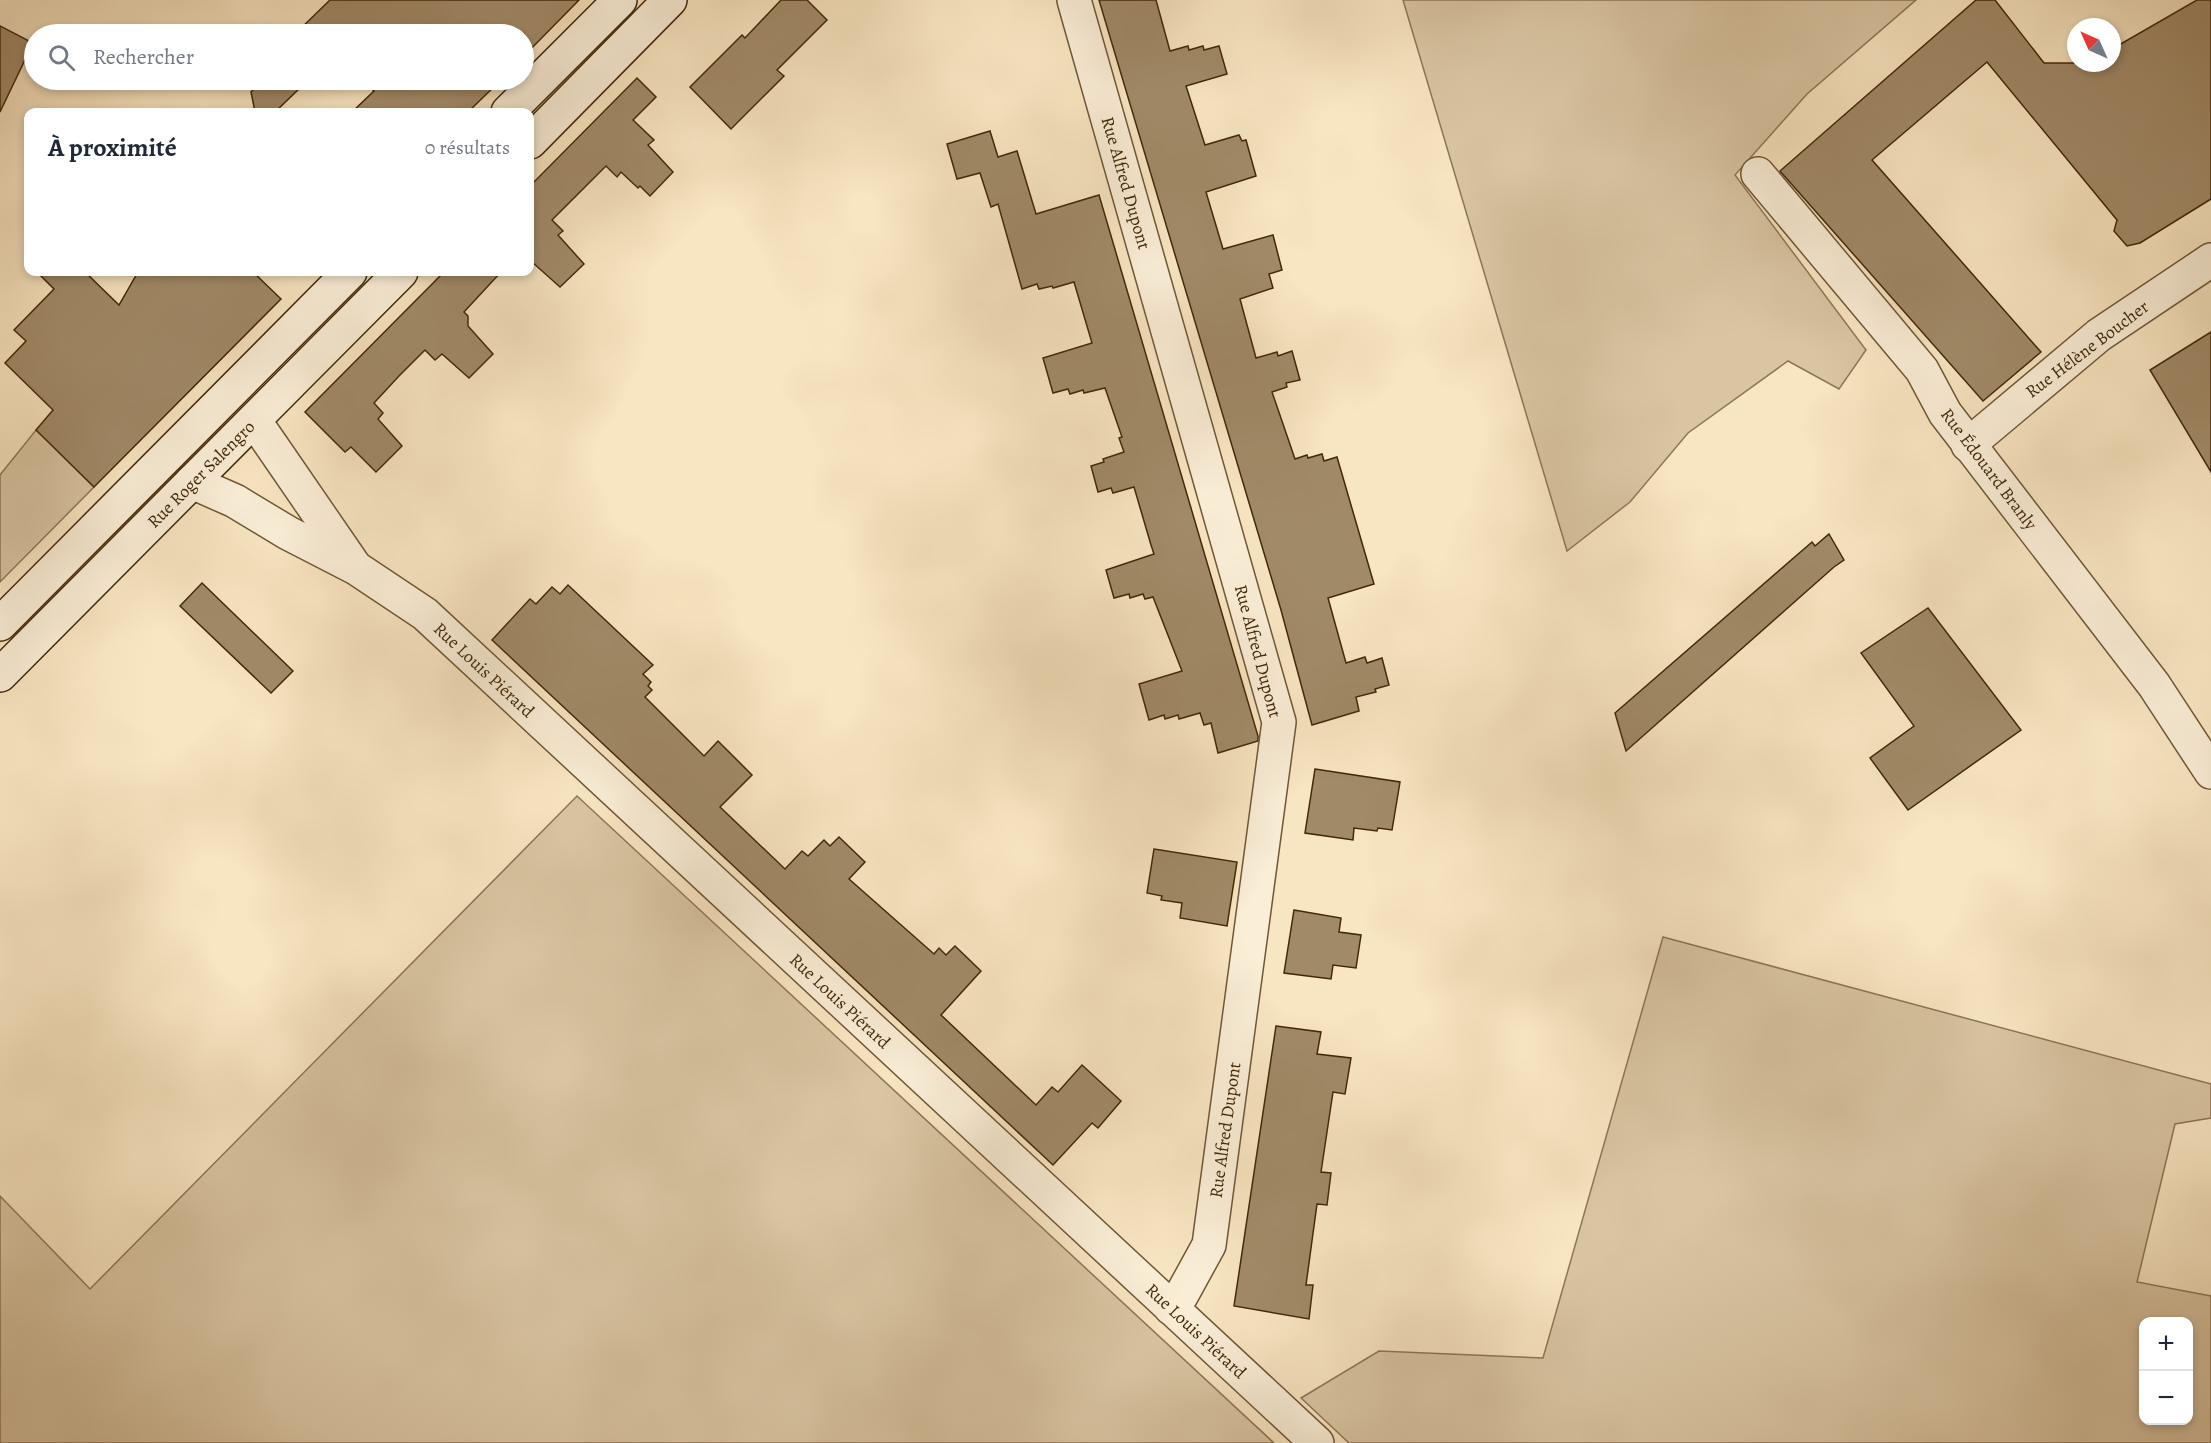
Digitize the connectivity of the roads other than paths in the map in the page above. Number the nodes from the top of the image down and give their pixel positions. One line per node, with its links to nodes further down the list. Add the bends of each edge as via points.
1 (620, 0): 4 (street)
2 (670, 0): 7 (street)
3 (1074, 0): 19 (street, Rue Alfred Dupont, via 1279,722 1209,1245)
4 (534, 86)
5 (530, 90): 6 (street)
6 (512, 108)
7 (534, 138)
8 (1758, 174): 13 (street, Rue Édouard Branly, via 1922,370)
9 (2211, 261): 13 (street, Rue Hélène Boucher, via 2099,335)
10 (346, 276): 16 (street, Rue Roger Salengro)
11 (397, 276): 12 (street, Rue Roger Salengro)
12 (254, 420): 14 (street, Rue Roger Salengro); 15 (street, Rue Louis Piérard)
13 (1968, 445): 18 (street, Rue Édouard Branly, via 2154,685)
14 (192, 482): 15 (street, Rue Louis Piérard, via 235,501); 17 (street, Rue Roger Salengro)
15 (356, 568): 19 (street, Rue Louis Piérard, via 425,614)
16 (0, 624)
17 (0, 675)
18 (2211, 772)
19 (1171, 1308): 20 (street, Rue Louis Piérard)
20 (1317, 1443)

